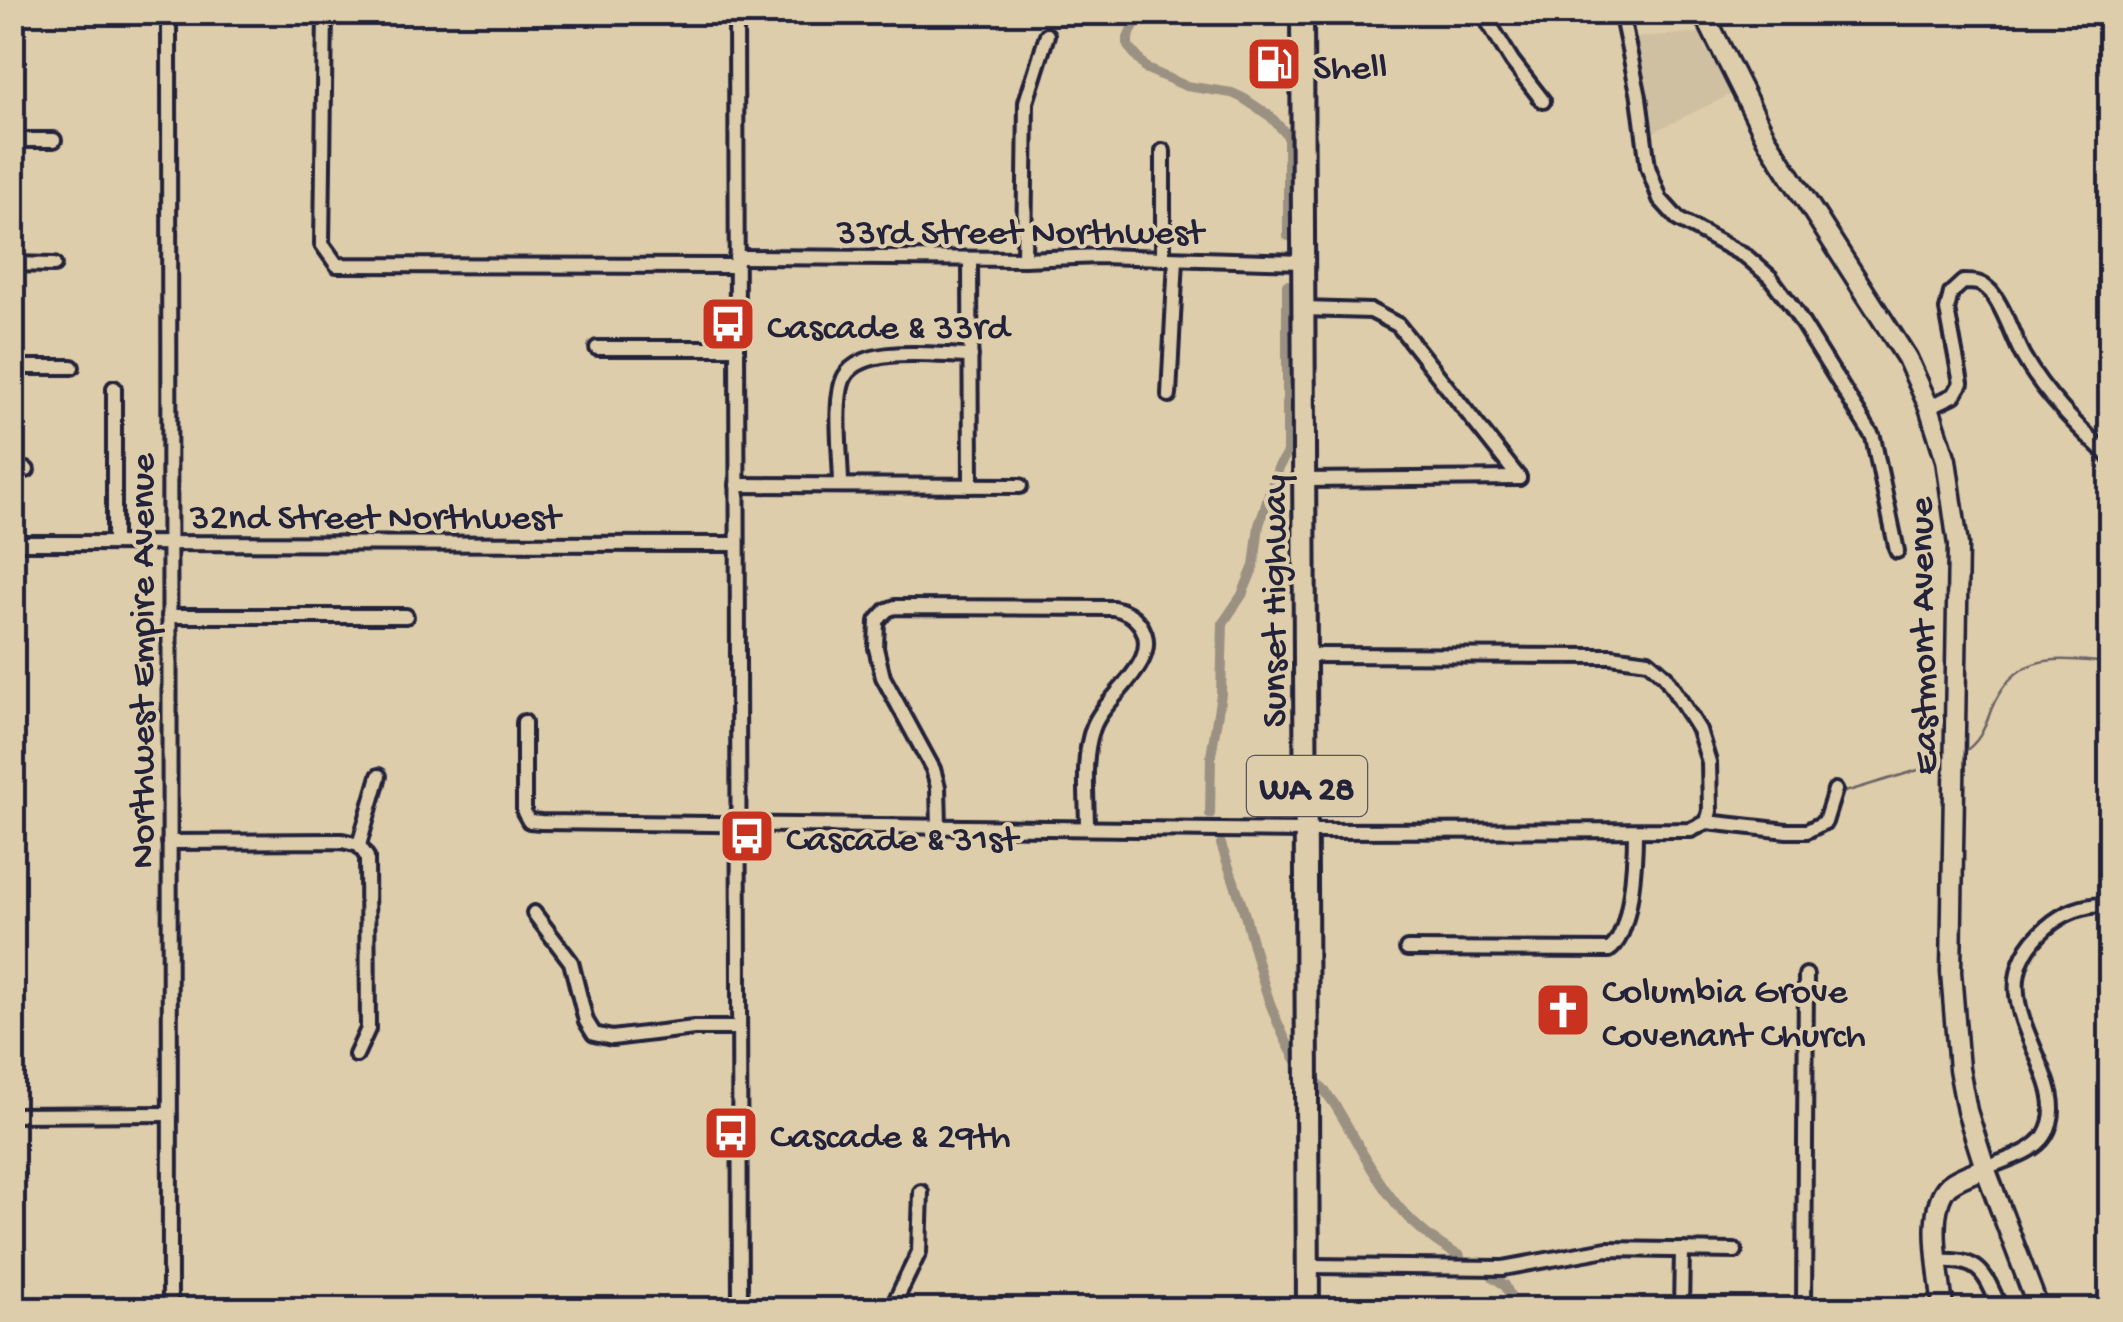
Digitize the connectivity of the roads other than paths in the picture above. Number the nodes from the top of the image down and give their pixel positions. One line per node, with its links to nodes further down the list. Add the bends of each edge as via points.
1 (169, 12): 36 (street, Northwest Empire Avenue)
2 (325, 12): 16 (street, 33rd Street Northwest, via 322,244 332,262)
3 (736, 12): 16 (street)
4 (1302, 12): 17 (highway, Sunset Highway / WA 28)
5 (1482, 12): 9 (street)
6 (1621, 12): 39 (street, via 1648,167 1660,199 1678,220 1747,257 1791,306 1873,437)
7 (1703, 12): 28 (main road, Eastmont Avenue, via 1766,138 1898,342)
8 (1047, 36): 14 (street, via 1026,102)
9 (1543, 101)
10 (12, 140): 11 (street)
11 (54, 140)
12 (1162, 151): 15 (street)
13 (970, 258): 14 (street, 33rd Street Northwest); 16 (street, 33rd Street Northwest); 23 (street)
14 (1024, 259): 15 (street, 33rd Street Northwest)
15 (1170, 259): 17 (street, 33rd Street Northwest); 27 (street)
16 (736, 261): 22 (street)
17 (1303, 262): 20 (highway, Sunset Highway / WA 28)
18 (12, 264): 19 (street)
19 (54, 265)
20 (1303, 308): 30 (highway, Sunset Highway / WA 28); 30 (street, via 1371,312 1398,324 1520,478)
21 (597, 348): 22 (street)
22 (737, 348): 32 (street)
23 (970, 356): 31 (street, via 883,355 846,374); 33 (street)
24 (12, 367): 25 (street)
25 (72, 367)
26 (114, 388): 35 (street)
27 (1169, 394)
28 (1930, 407): 29 (street, via 1954,396 1961,383 1947,310 1951,293 1963,282 1979,282 1992,293 2050,394); 62 (main road, Eastmont Avenue, via 1956,523 1952,992 1959,1069)
29 (2110, 457)
30 (1305, 480): 42 (highway, Sunset Highway / WA 28)
31 (841, 484): 32 (street); 33 (street)
32 (737, 485): 38 (street)
33 (971, 486): 34 (street)
34 (1020, 486)
35 (114, 543): 36 (street, 32nd Street Northwest); 37 (street, 32nd Street Northwest)
36 (169, 543): 38 (street, 32nd Street Northwest); 40 (street, Northwest Empire Avenue)
37 (12, 544)
38 (737, 544): 47 (street)
39 (1897, 551)
40 (170, 616): 41 (street); 52 (street, Northwest Empire Avenue)
41 (406, 616)
42 (1307, 656): 46 (street, via 1648,661 1665,676 1706,744); 50 (highway, Sunset Highway / WA 28)
43 (524, 722): 47 (street, via 529,820)
44 (379, 776): 53 (street)
45 (1835, 790): 46 (street, via 1825,822 1807,831)
46 (1706, 822): 51 (street, via 1691,830)
47 (738, 824): 48 (street); 58 (street)
48 (939, 826): 49 (street); 49 (street, via 933,769 878,663 876,626 895,607 1113,608 1138,621 1146,636 1142,661 1100,712 1088,744)
49 (1087, 828): 50 (street)
50 (1307, 831): 51 (street); 67 (highway, Sunset Highway / WA 28)
51 (1635, 831): 56 (street, via 1625,928 1609,950)
52 (169, 842): 53 (street); 60 (street, Northwest Empire Avenue)
53 (359, 845): 59 (street, via 367,857 368,1030)
54 (2110, 906): 62 (street, via 2092,905 2058,918 2022,962 2018,1008 2048,1088 2050,1119 2034,1146)
55 (534, 913): 58 (street, via 571,962 594,1034)
56 (1407, 949)
57 (1806, 975): 73 (street)
58 (739, 1028): 69 (street)
59 (356, 1055)
60 (168, 1114): 61 (street); 68 (street, Northwest Empire Avenue)
61 (12, 1115)
62 (1985, 1168): 66 (main road, via 1946,1187 1939,1198); 76 (main road, Eastmont Avenue)
63 (921, 1192): 70 (street, via 919,1252)
64 (1682, 1250): 65 (street); 67 (street, via 1607,1249 1504,1268); 72 (street)
65 (1735, 1251)
66 (1939, 1261): 74 (main road); 75 (street, via 1981,1270)
67 (1308, 1266): 71 (highway, Sunset Highway / WA 28)
68 (170, 1310)
69 (740, 1310)
70 (891, 1310)
71 (1308, 1310)
72 (1682, 1310)
73 (1804, 1310)
74 (1943, 1310)
75 (2001, 1310)
76 (2039, 1310)

